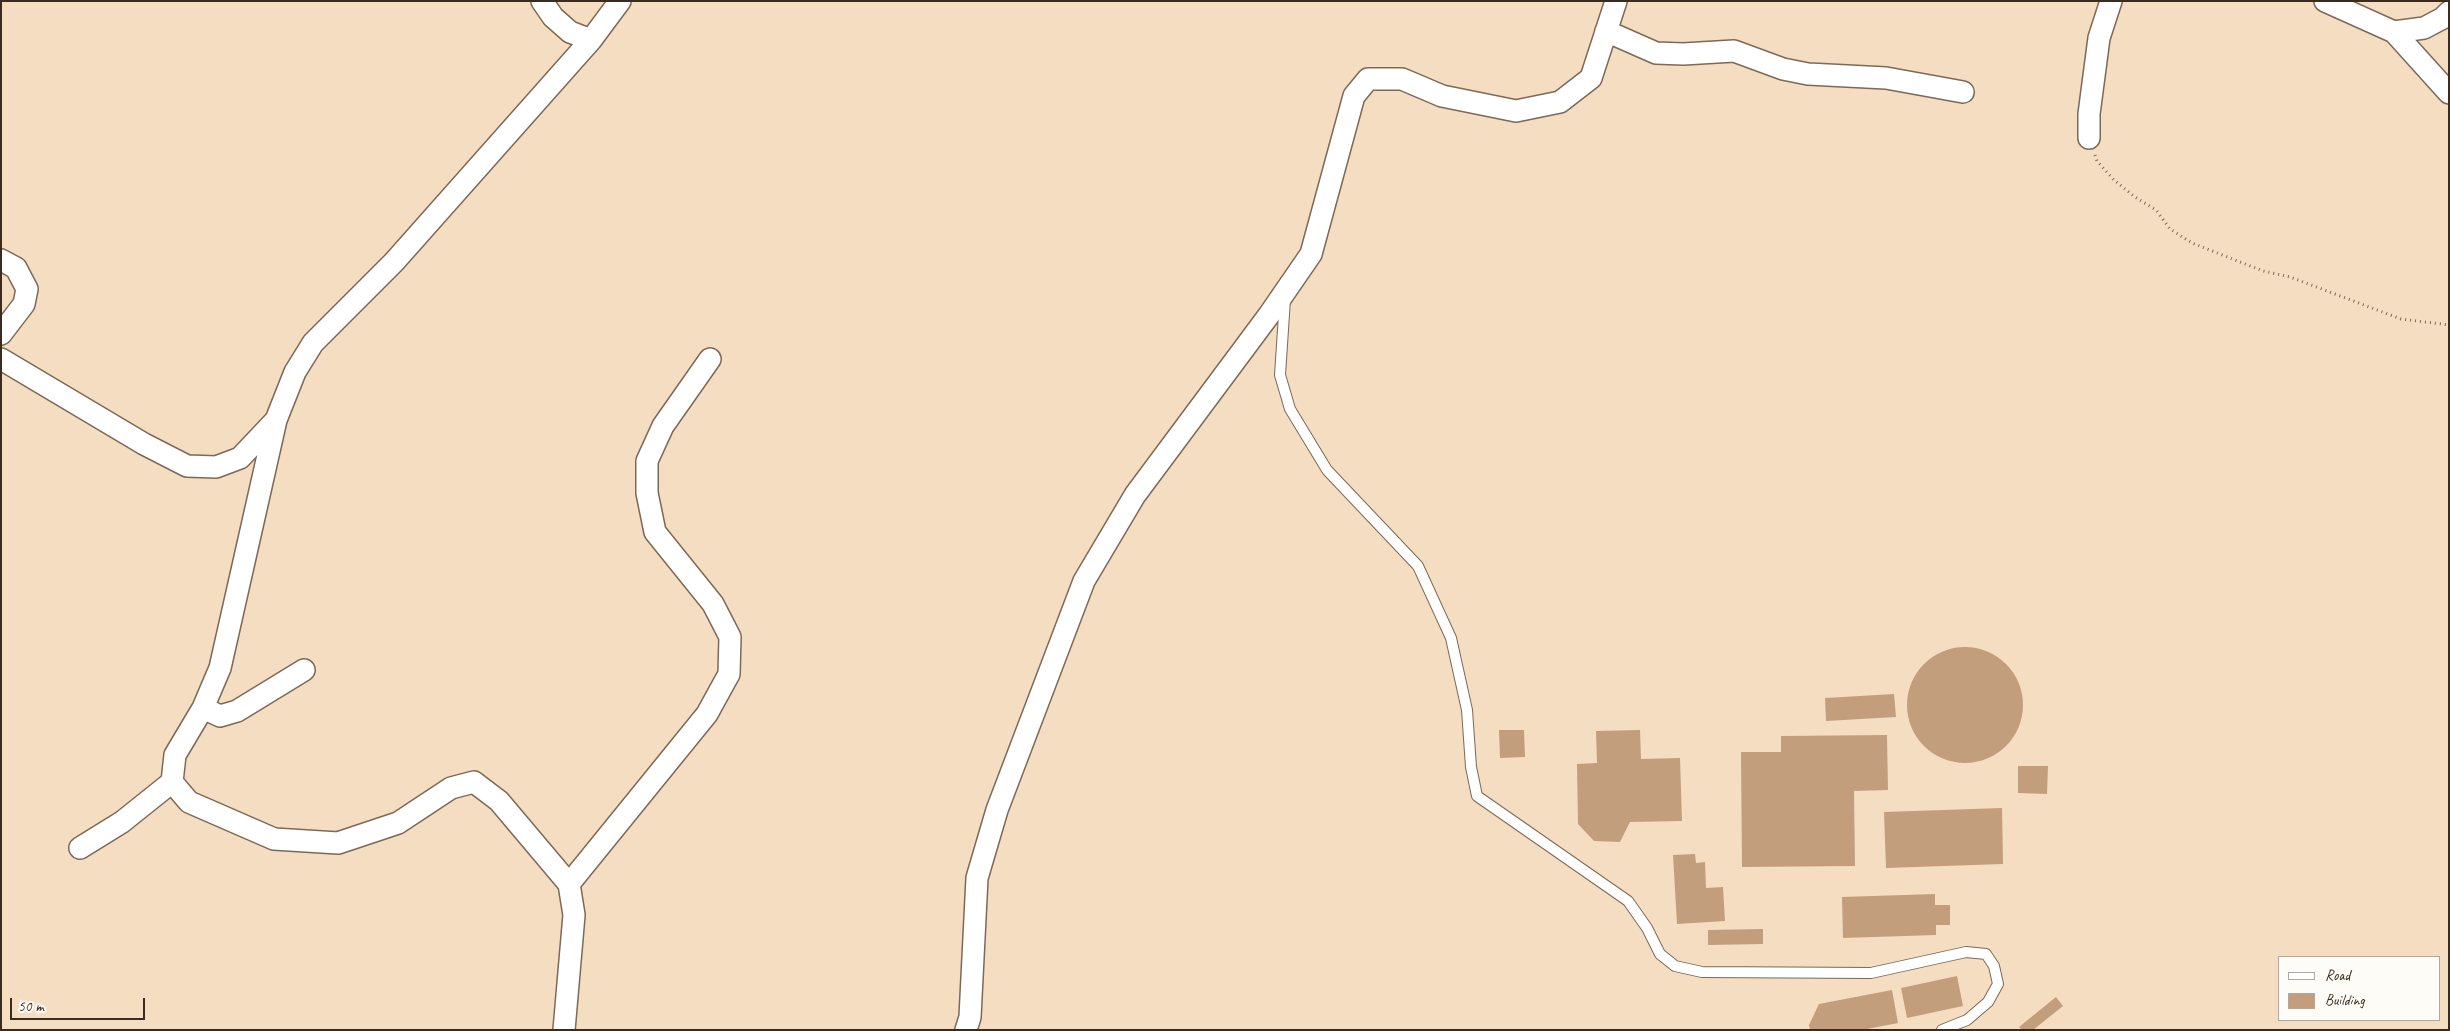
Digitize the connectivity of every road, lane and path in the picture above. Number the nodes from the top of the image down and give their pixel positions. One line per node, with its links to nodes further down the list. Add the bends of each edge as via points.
1 (542, 1): 11 (street, via 553,17 570,32)
2 (620, 1): 11 (street)
3 (1616, 1): 9 (street)
4 (2111, 1): 14 (street, via 2099,38)
5 (2325, 1): 10 (street)
6 (2443, 1): 8 (street)
7 (2449, 12): 8 (street)
8 (2424, 28): 10 (street)
9 (1606, 31): 12 (street, via 1656,53 1734,50 1782,70 1886,78); 16 (street, via 1591,78 1560,102 1516,111 1442,96 1402,79 1368,79 1354,96 1310,254)
10 (2394, 32): 13 (street)
11 (591, 40): 21 (street, via 394,262 313,343 295,372)
12 (1963, 92)
13 (2449, 93)
14 (2089, 138): 17 (path, via 2097,161 2114,180 2156,210 2170,229 2192,243 2401,319)
15 (1, 260): 18 (street, via 16,268 27,289 24,304)
16 (1285, 291): 28 (street, via 1135,495 1084,581 997,810 977,878 970,1017); 29 (lane, via 1280,375 1290,409 1327,470 1418,566 1451,638 1467,710 1471,767 1478,796 1628,901 1660,954 1676,966 1702,972 1871,973 1966,952 1986,954 1994,966 1998,984 1988,1002 1967,1020)
17 (2449, 325)
18 (1, 334)
19 (710, 358): 26 (street, via 663,426 647,461 647,493 655,532 713,604 730,637 729,674 707,714)
20 (1, 359): 21 (street, via 187,466 216,466 240,458)
21 (276, 420): 23 (street, via 220,668)
22 (304, 670): 23 (street, via 237,711 220,716)
23 (203, 708): 24 (street, via 175,755)
24 (172, 782): 25 (street, via 122,822); 26 (street, via 189,802 274,839 338,843 398,823 451,788 474,782 499,801)
25 (80, 848)
26 (569, 884): 27 (street, via 574,915)
27 (564, 1030)
28 (966, 1030)
29 (1942, 1030)

